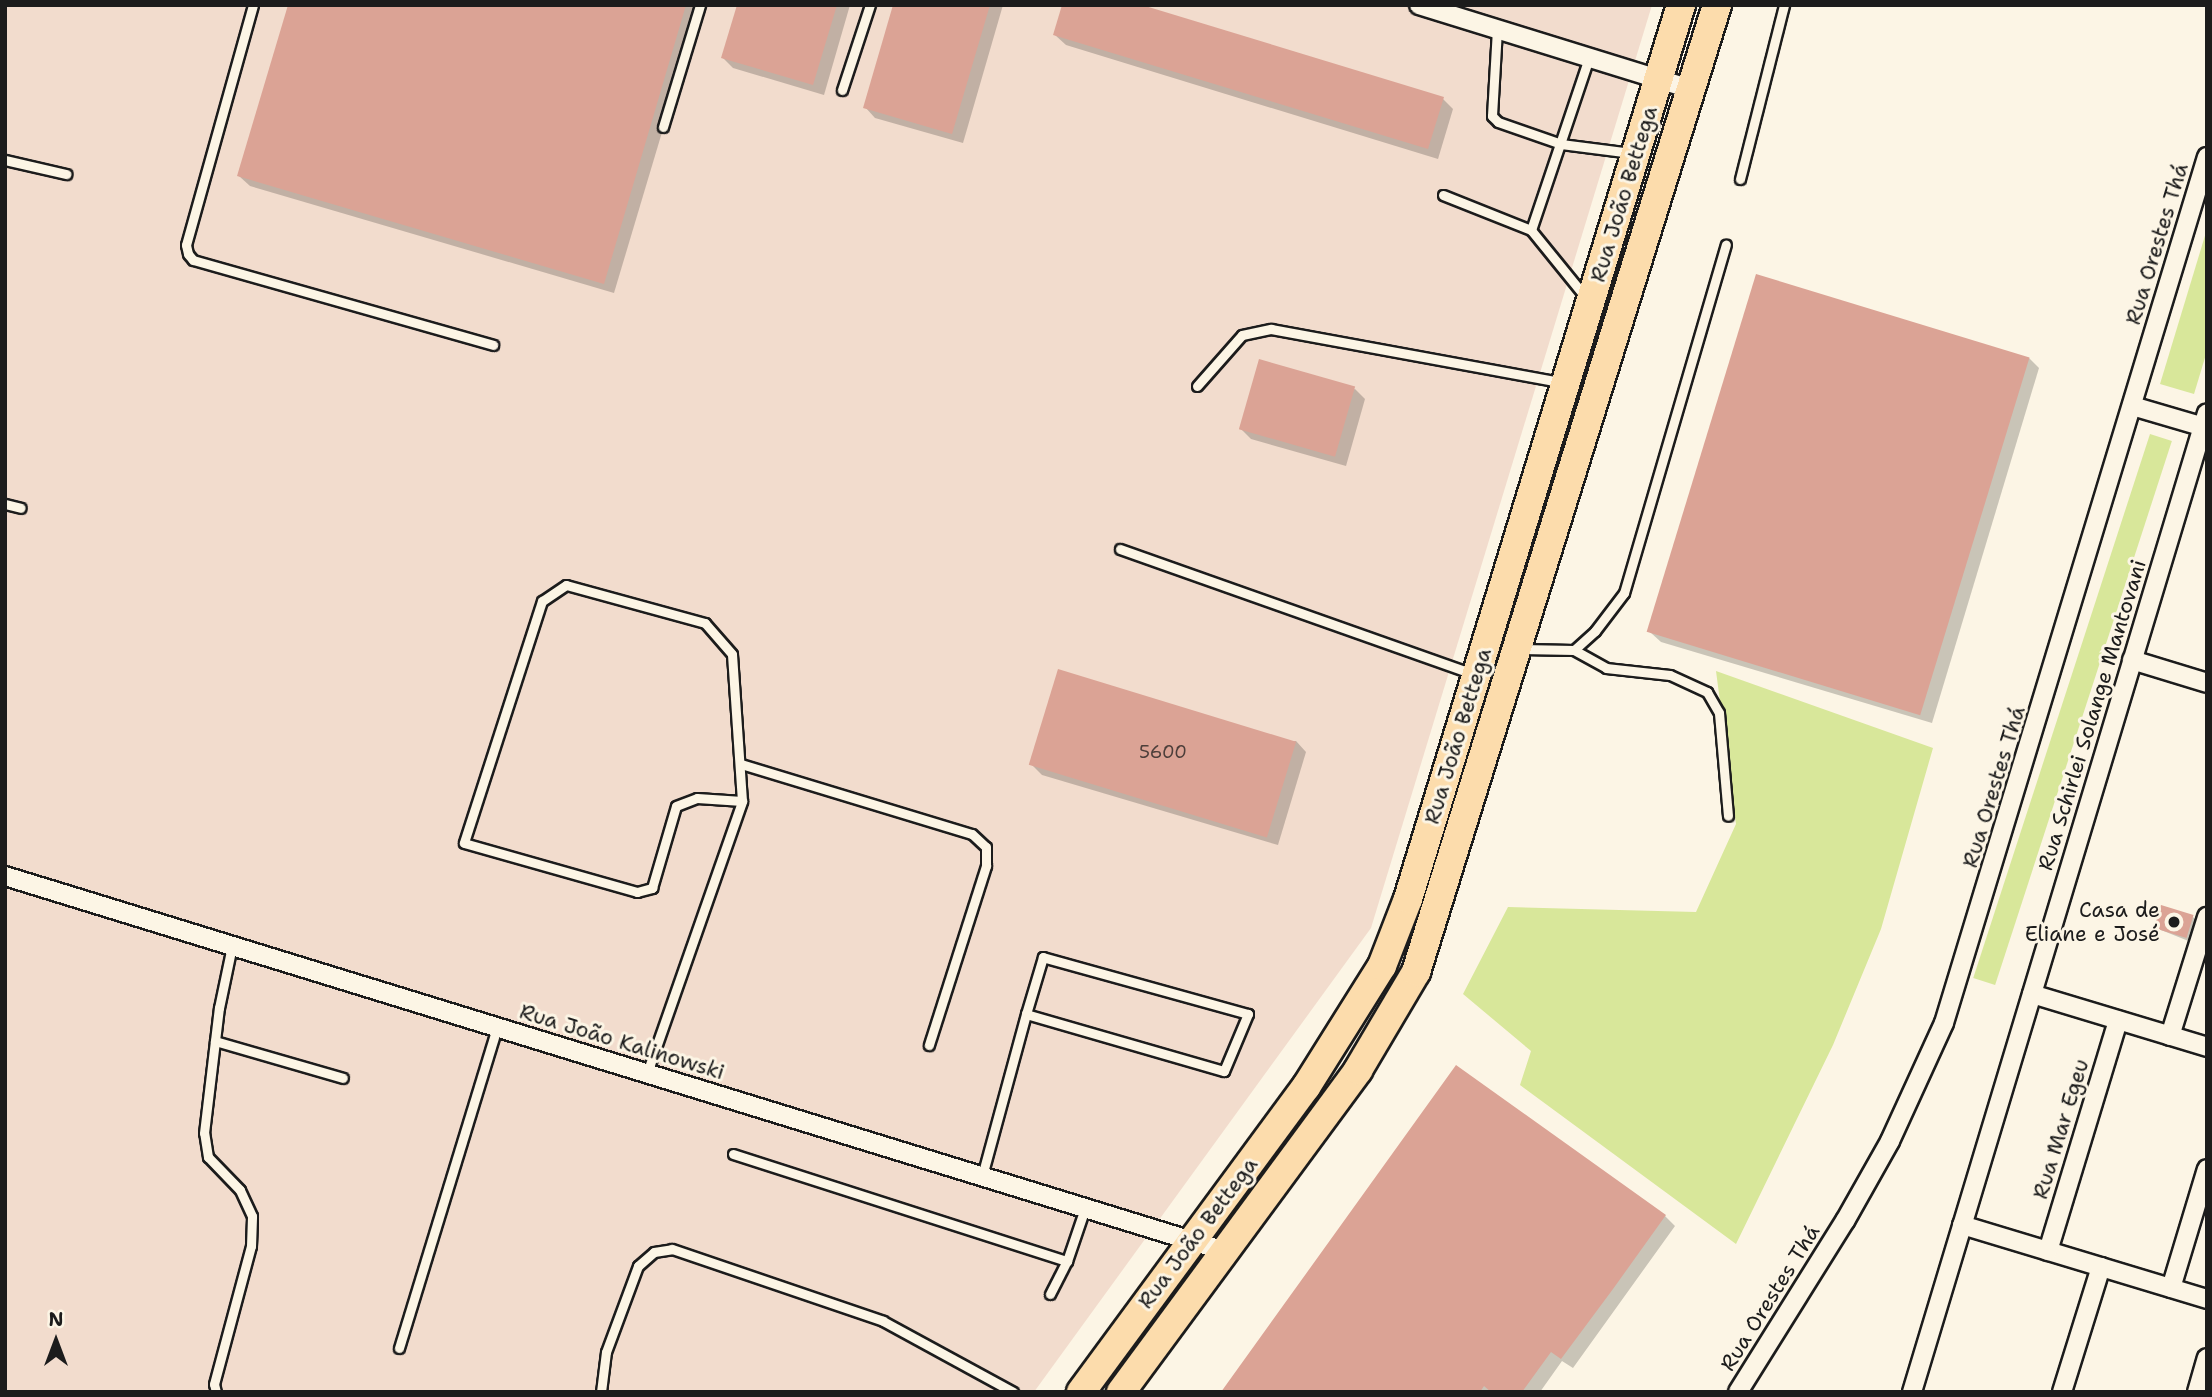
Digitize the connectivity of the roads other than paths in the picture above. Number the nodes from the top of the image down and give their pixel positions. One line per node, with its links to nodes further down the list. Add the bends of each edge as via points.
1 (253, 5): 24 (lane, via 186,245 188,254 193,260)
2 (700, 5): 13 (lane)
3 (870, 5): 12 (lane)
4 (1419, 5): 8 (street)
5 (1681, 5): 10 (main road, Rua João Bettega)
6 (1717, 5): 11 (main road, Rua João Bettega)
7 (1784, 5): 19 (lane)
8 (1497, 29): 9 (street); 14 (lane, via 1492,116)
9 (1589, 58): 10 (street); 14 (lane)
10 (1659, 79): 11 (street); 15 (main road, Rua João Bettega)
11 (1691, 89): 32 (main road, Rua João Bettega)
12 (842, 90)
13 (663, 127)
14 (1561, 144): 15 (lane); 21 (lane)
15 (1636, 153): 23 (main road, Rua João Bettega)
16 (2207, 157): 27 (street, Rua Orestes Thá)
17 (5, 160): 18 (lane)
18 (66, 174)
19 (1740, 179)
20 (1443, 195): 21 (lane)
21 (1531, 230): 23 (lane)
22 (1726, 245): 33 (lane, via 1624,593)
23 (1590, 303): 25 (main road, Rua João Bettega)
24 (493, 345)
25 (1566, 383): 26 (lane, via 1271,329 1242,335); 35 (main road, Rua João Bettega)
26 (1197, 386)
27 (2132, 405): 28 (street); 73 (street, Rua Orestes Thá, via 1944,1023 1890,1141 1794,1308)
28 (2205, 423): 34 (street, Rua Schirlei Solange Mantovani)
29 (5, 504): 30 (lane)
30 (21, 508)
31 (1121, 550): 35 (lane)
32 (1519, 649): 33 (lane); 59 (main road, Rua João Bettega, via 1416,972 1358,1070)
33 (1574, 650): 39 (lane, via 1606,668 1670,675 1707,692 1718,713)
34 (2132, 660): 36 (street); 43 (street, Rua Schirlei Solange Mantovani)
35 (1476, 675): 58 (main road, Rua João Bettega, via 1408,899 1382,966 1306,1087)
36 (2207, 683)
37 (741, 764): 38 (lane); 38 (lane, via 732,654 705,624 566,585 542,601 464,843 637,892 652,888 676,806 697,798); 49 (lane, via 972,834 986,847 986,866)
38 (742, 801): 51 (lane)
39 (1728, 816)
40 (5, 877): 42 (street, Rua João Kalinowski)
41 (2207, 917): 47 (street)
42 (232, 946): 46 (street, Rua João Kalinowski); 48 (lane)
43 (2032, 994): 45 (street); 57 (street, Rua Schirlei Solange Mantovani)
44 (1026, 1013): 44 (lane, via 1043,957 1248,1014 1224,1071); 55 (lane)
45 (2118, 1020): 47 (street); 60 (street, Rua Mar Egeu)
46 (497, 1027): 51 (street, Rua João Kalinowski); 66 (lane)
47 (2171, 1036): 50 (street)
48 (215, 1041): 52 (lane); 68 (lane, via 204,1133 208,1157 240,1190 252,1216 251,1246 214,1384)
49 (929, 1045)
50 (2207, 1046)
51 (647, 1073): 55 (street, Rua João Kalinowski)
52 (343, 1078)
53 (733, 1154): 61 (lane)
54 (2207, 1169): 63 (street)
55 (982, 1176): 56 (street, Rua João Kalinowski)
56 (1085, 1208): 58 (street, Rua João Kalinowski); 61 (lane)
57 (1962, 1225): 60 (street); 74 (street, Rua Schirlei Solange Mantovani)
58 (1192, 1241): 59 (street, Rua João Kalinowski); 71 (main road, Rua João Bettega)
59 (1225, 1251): 72 (main road, Rua João Bettega)
60 (2048, 1251): 62 (street)
61 (1067, 1261): 64 (lane)
62 (2101, 1267): 63 (street); 75 (street)
63 (2171, 1288): 65 (street)
64 (1050, 1294)
65 (2207, 1299)
66 (399, 1348)
67 (2207, 1358): 76 (street)
68 (216, 1392)
69 (601, 1392): 70 (lane, via 606,1352 638,1266 654,1252 672,1249 883,1321)
70 (1013, 1392)
71 (1081, 1392)
72 (1121, 1392)
73 (1738, 1392)
74 (1912, 1392)
75 (2062, 1392)
76 (2197, 1392)

